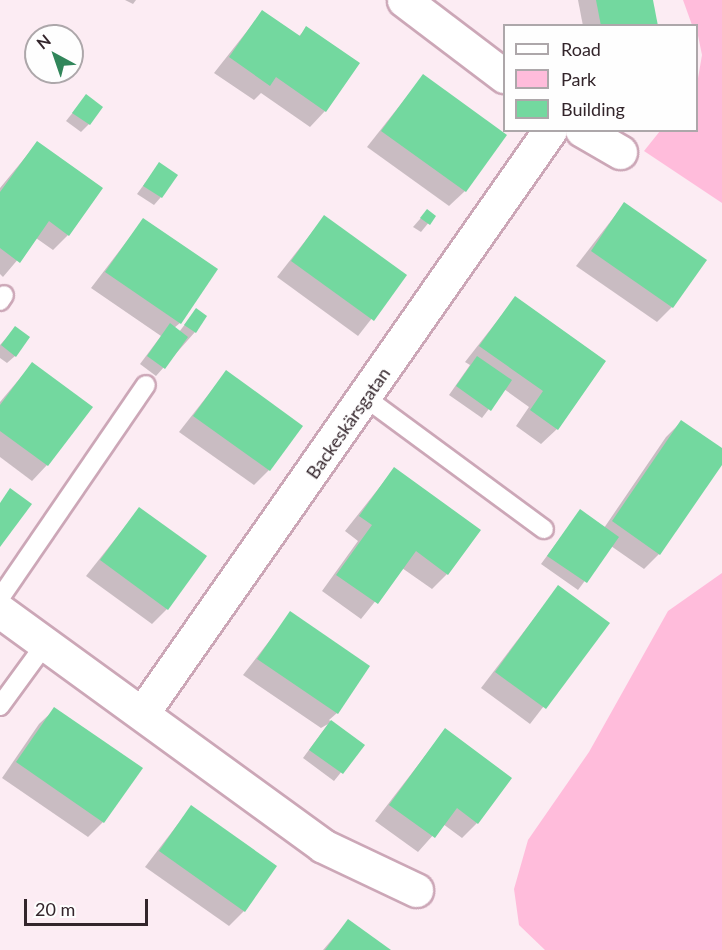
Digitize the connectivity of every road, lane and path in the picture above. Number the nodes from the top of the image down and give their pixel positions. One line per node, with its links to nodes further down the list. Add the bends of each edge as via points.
1 (404, 0): 2 (street)
2 (503, 75)
3 (549, 132): 7 (street, Backeskärsgatan)
4 (585, 132): 5 (street)
5 (620, 152)
6 (146, 385): 9 (lane)
7 (366, 398): 8 (lane); 13 (street, Backeskärsgatan)
8 (544, 529)
9 (0, 598)
10 (0, 611): 11 (street)
11 (46, 643): 12 (lane); 13 (street)
12 (0, 706)
13 (143, 712): 14 (street, via 323,846)
14 (416, 890)

